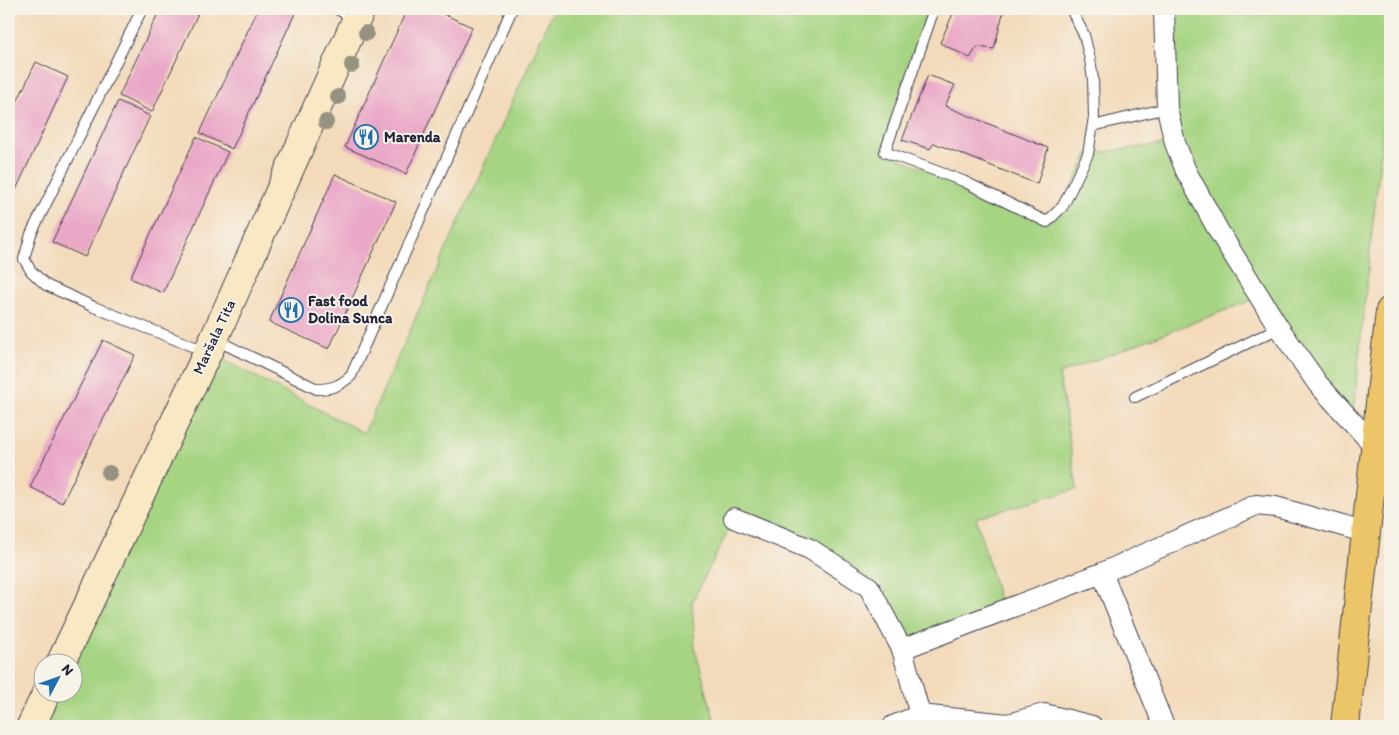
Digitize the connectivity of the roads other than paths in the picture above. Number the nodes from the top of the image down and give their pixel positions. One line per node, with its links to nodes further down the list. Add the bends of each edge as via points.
1 (142, 9): 11 (lane, via 31,234 24,260 46,285 94,307)
2 (512, 9): 11 (lane, via 351,376 332,389 317,389)
3 (934, 9): 8 (lane, via 885,152 963,181 1047,222 1063,206 1088,154)
4 (1071, 9): 8 (lane, via 1084,35 1090,59)
5 (1164, 9): 7 (street)
6 (351, 12): 11 (street, Maršala Tita)
7 (1167, 108): 8 (lane); 10 (street, via 1186,171 1218,230)
8 (1093, 126)
9 (1390, 311): 13 (main road)
10 (1279, 328): 12 (lane); 13 (street, via 1318,384)
11 (211, 346): 18 (street, Maršala Tita)
12 (1135, 397)
13 (1376, 448): 15 (main road)
14 (734, 518): 17 (street, via 810,549 869,587)
15 (1366, 533): 16 (street, via 1276,507 1256,505); 25 (main road)
16 (1102, 573): 17 (street); 24 (street)
17 (902, 649): 20 (street)
18 (66, 652)
19 (42, 702): 21 (street)
20 (920, 715): 22 (street); 23 (street, via 1008,724 1044,714)
21 (31, 726)
22 (893, 726)
23 (1092, 726)
24 (1164, 726)
25 (1345, 726)

